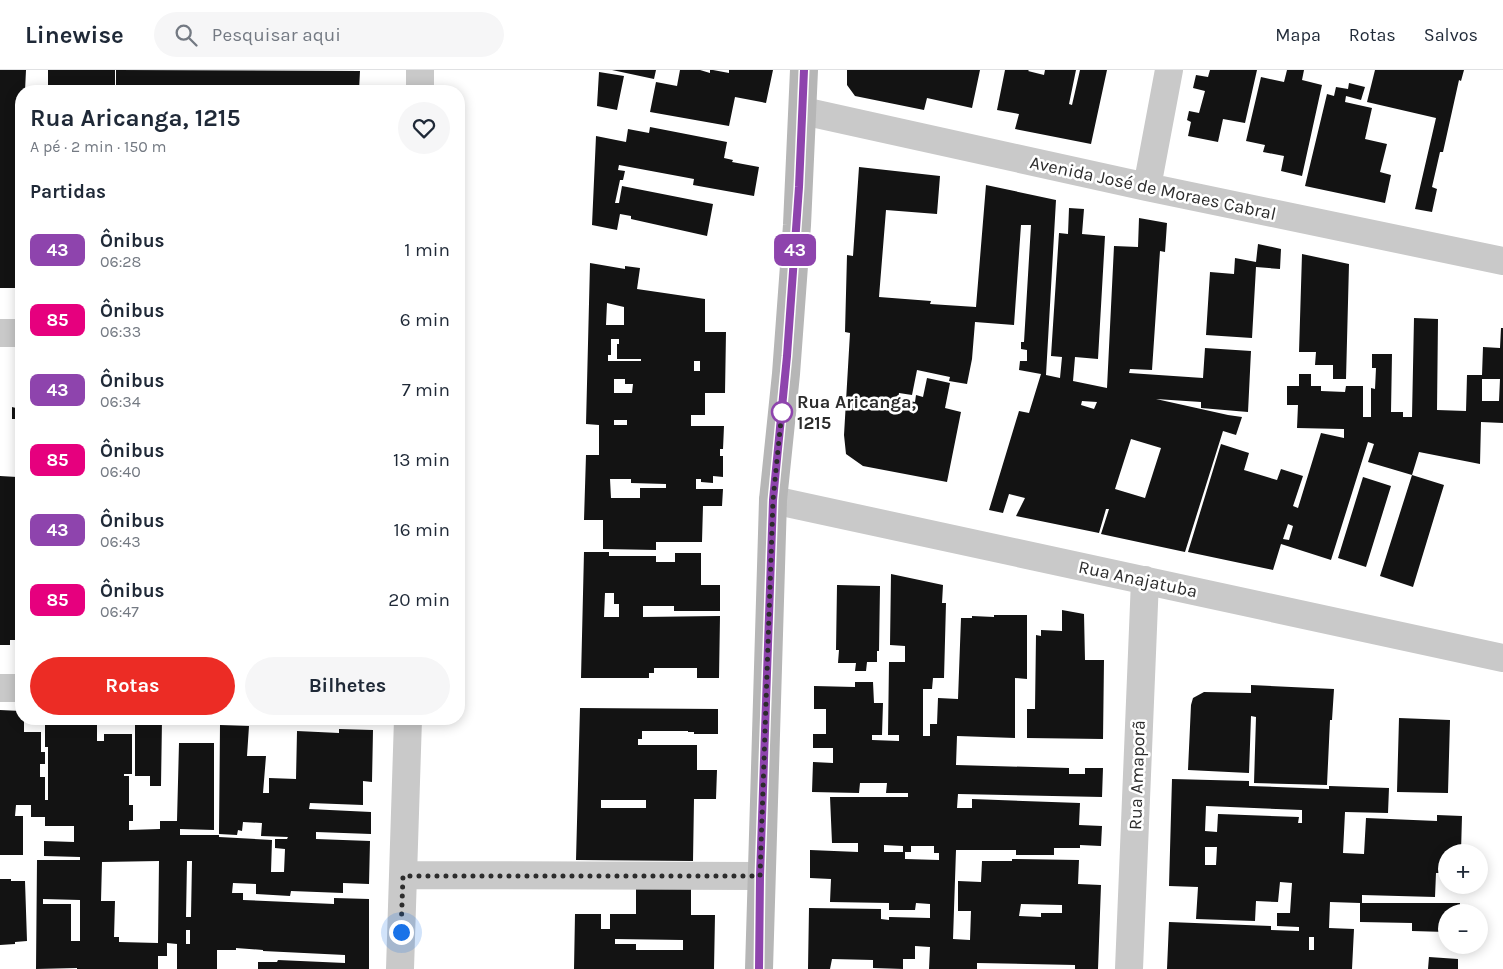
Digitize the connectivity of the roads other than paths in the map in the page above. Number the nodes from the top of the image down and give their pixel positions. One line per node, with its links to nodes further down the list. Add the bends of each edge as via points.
1 (420, 70): 4 (street)
2 (804, 70): 5 (street)
3 (1169, 70): 6 (street)
4 (420, 85)
5 (803, 111): 6 (street, Avenida José de Moraes Cabral); 10 (street, via 786,374)
6 (1146, 187): 7 (street, Avenida José de Moraes Cabral)
7 (1503, 261)
8 (0, 333): 9 (street)
9 (15, 333)
10 (773, 500): 11 (street, Rua Anajatuba); 17 (street)
11 (1145, 580): 12 (street, Rua Anajatuba); 20 (street, Rua Amaporã)
12 (1503, 658)
13 (0, 688): 14 (street)
14 (15, 688)
15 (408, 725): 16 (street)
16 (403, 876): 17 (street); 18 (street)
17 (760, 876): 19 (street)
18 (400, 969)
19 (759, 969)
20 (1129, 969)

